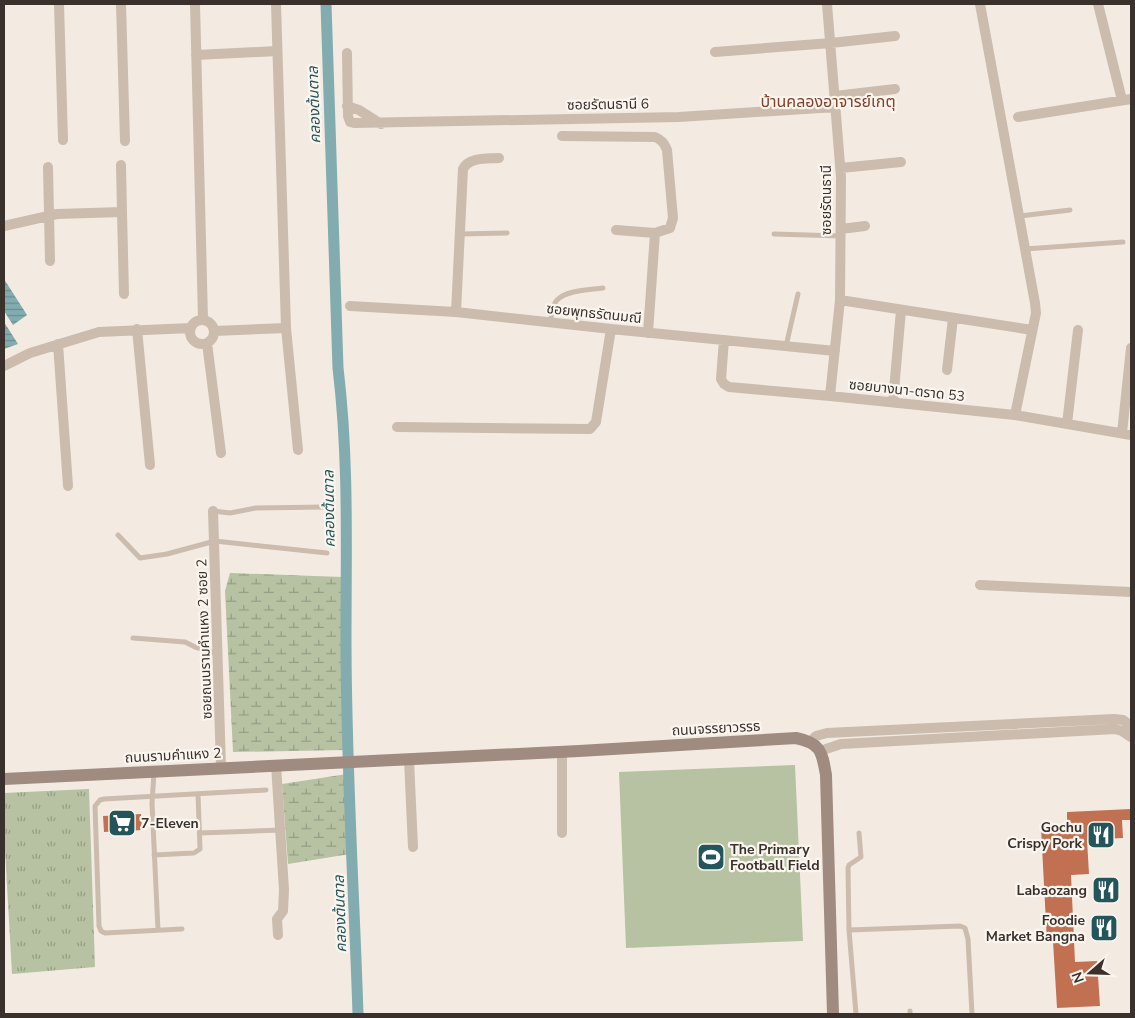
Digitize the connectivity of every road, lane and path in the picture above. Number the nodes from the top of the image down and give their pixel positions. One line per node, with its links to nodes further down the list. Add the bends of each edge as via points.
1 (59, 4): 22 (street)
2 (121, 4): 23 (street)
3 (195, 4): 13 (street)
4 (276, 4): 10 (street)
5 (827, 4): 9 (street, ซอยรัตนธานี)
6 (980, 4): 32 (street)
7 (1098, 4): 16 (street)
8 (895, 36): 9 (street)
9 (831, 43): 11 (street); 15 (street, ซอยรัตนธานี)
10 (277, 51): 13 (street); 55 (street)
11 (716, 52)
12 (347, 53): 17 (street)
13 (196, 55): 52 (street)
14 (895, 89): 15 (street)
15 (835, 96): 18 (street, ซอยรัตนธานี)
16 (1127, 99): 19 (street)
17 (348, 106): 20 (street); 20 (street, ซอยรัตนธานี 6, via 350,122)
18 (836, 107): 20 (street, ซอยรัตนธานี 6, via 679,117); 28 (street, ซอยรัตนธานี)
19 (1018, 117)
20 (381, 124)
21 (562, 136): 38 (street, via 646,136 660,139 667,150 672,218 670,228)
22 (63, 140)
23 (125, 141)
24 (499, 158): 39 (street, via 465,164)
25 (901, 162): 28 (street)
26 (121, 165): 30 (street)
27 (48, 167): 31 (street)
28 (841, 168): 36 (street, ซอยรัตนธานี)
29 (1070, 210): 32 (lane)
30 (122, 212): 31 (street); 45 (street)
31 (49, 215): 33 (street); 43 (street)
32 (1019, 216): 42 (street)
33 (4, 226)
34 (865, 226): 36 (street)
35 (616, 230): 38 (street)
36 (840, 232): 40 (lane); 47 (street, ซอยรัตนธานี)
37 (507, 233): 39 (lane)
38 (655, 233): 61 (street)
39 (459, 234): 50 (street)
40 (774, 234)
41 (1123, 242): 42 (lane)
42 (1025, 249): 58 (street, via 1036,314)
43 (50, 261)
44 (603, 288): 53 (lane, via 581,290 558,299)
45 (124, 294)
46 (798, 294): 65 (lane)
47 (840, 300): 49 (street); 67 (street, ซอยรัตนธานี)
48 (350, 306): 50 (street, ซอยพุทธรัตนมณี)
49 (901, 310): 51 (street); 71 (street)
50 (456, 312): 53 (street, ซอยพุทธรัตนมณี)
51 (953, 318): 58 (street); 69 (street)
52 (203, 319): 54 (street); 60 (street, via 212,324)
53 (550, 322): 56 (street, ซอยพุทธรัตนมณี)
54 (191, 328): 57 (street); 63 (street, via 191,336 196,342)
55 (286, 328): 60 (street); 76 (street)
56 (611, 329): 61 (street, ซอยพุทธรัตนมณี); 74 (street, via 596,422 590,429)
57 (137, 330): 64 (street, via 99,332); 78 (street)
58 (1032, 330): 72 (street)
59 (1078, 330): 73 (street)
60 (215, 331): 63 (street, via 213,339)
61 (648, 333): 62 (street, ซอยพุทธรัตนมณี)
62 (724, 340): 65 (street, ซอยพุทธรัตนมณี); 70 (street, ซอยบางนา-ตราด 53, via 721,380 729,387)
63 (207, 343): 77 (street)
64 (58, 344): 68 (street); 79 (street)
65 (786, 346): 67 (street, ซอยพุทธรัตนมณี)
66 (1131, 348): 75 (street)
67 (835, 351): 70 (street, ซอยรัตนธานี)
68 (4, 366)
69 (947, 370)
70 (830, 396): 71 (street, ซอยบางนา-ตราด 53)
71 (893, 402): 72 (street, ซอยบางนา-ตราด 53)
72 (1015, 415): 73 (street, ซอยบางนา-ตราด 53)
73 (1067, 424): 75 (street, ซอยบางนา-ตราด 53)
74 (397, 427)
75 (1127, 434)
76 (298, 450)
77 (221, 453)
78 (150, 465)
79 (68, 486)
80 (325, 507): 81 (lane, via 256,508 230,513)
81 (213, 511): 83 (street, ซอยถนนรามคำแหง 2 ซอย 2)
82 (118, 535): 83 (lane, via 140,558)
83 (215, 541): 84 (lane); 88 (street, ซอยถนนรามคำแหง 2 ซอย 2)
84 (327, 553)
85 (980, 585): 86 (street)
86 (1131, 592)
87 (133, 638): 88 (lane, via 186,642)
88 (218, 654): 99 (street, ซอยถนนรามคำแหง 2 ซอย 2)
89 (997, 724): 90 (street, via 1123,720); 91 (lane); 93 (street, via 827,733)
90 (1131, 726)
91 (998, 736): 92 (street, via 1115,729); 94 (street, via 841,744)
92 (1131, 737)
93 (811, 741): 94 (main road); 95 (main road, ถนนจรรยาวรรธ, via 796,738)
94 (820, 751): 115 (main road, via 826,775)
95 (562, 752): 96 (main road, ถนนจรรยาวรรธ); 107 (street)
96 (409, 760): 97 (main road, ถนนจรรยาวรรธ); 109 (street)
97 (350, 762): 98 (main road, ถนนรามคำแหง 2)
98 (276, 765): 99 (main road, ถนนรามคำแหง 2); 105 (street)
99 (222, 767): 100 (main road, ถนนรามคำแหง 2)
100 (154, 771): 101 (main road, ถนนรามคำแหง 2); 104 (lane)
101 (4, 778)
102 (266, 790): 103 (lane)
103 (198, 794): 104 (lane); 106 (lane)
104 (152, 797): 110 (lane); 112 (lane, via 104,799 95,806 99,926 105,933)
105 (281, 830): 106 (lane); 114 (street, via 284,890 283,911 277,919)
106 (200, 833): 110 (lane, via 200,849 194,853)
107 (562, 833)
108 (860, 833): 113 (lane, via 861,857 848,868)
109 (413, 846)
110 (154, 855): 112 (lane)
111 (182, 929): 112 (lane)
112 (158, 930)
113 (849, 930): 116 (lane); 117 (lane, via 965,928)
114 (278, 935)
115 (833, 1014)
116 (856, 1014)
117 (972, 1014)

